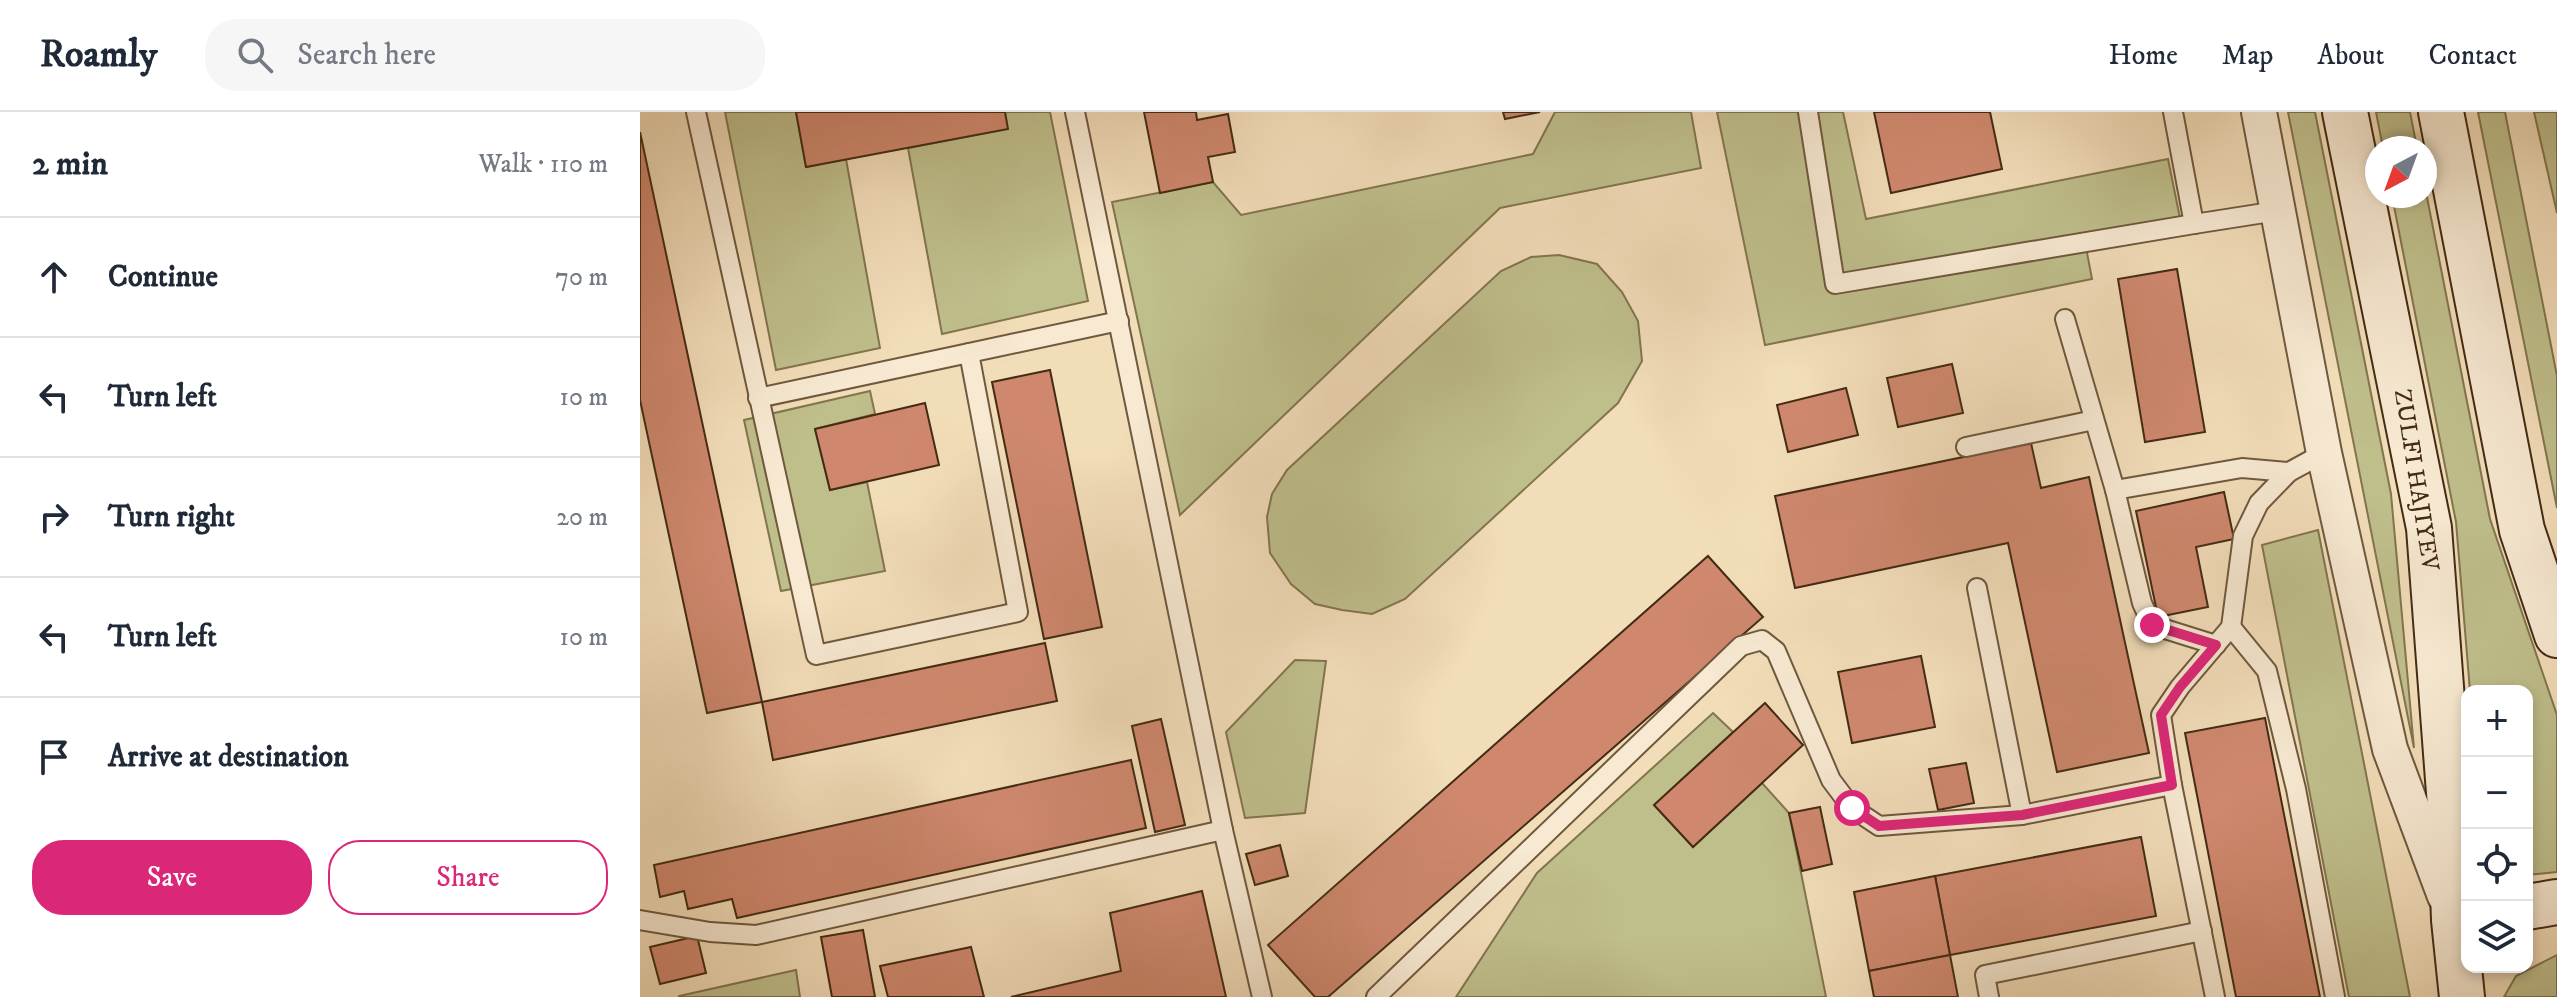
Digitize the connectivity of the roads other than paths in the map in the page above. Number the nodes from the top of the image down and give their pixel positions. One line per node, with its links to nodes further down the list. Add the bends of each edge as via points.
1 (696, 112): 13 (lane)
2 (1075, 112): 11 (lane)
3 (1808, 112): 9 (lane, via 1835,284)
4 (2173, 112): 9 (lane)
5 (2259, 112): 8 (street)
6 (2345, 112): 29 (main road, ZULFI HAJIYEV, via 2429,528)
7 (2441, 112): 21 (main road, via 2522,530)
8 (2277, 211): 9 (lane); 16 (street)
9 (2194, 224)
10 (2065, 319): 14 (lane)
11 (1119, 321): 12 (lane); 25 (lane)
12 (969, 353): 13 (lane); 13 (lane, via 1018,612 832,652 816,655)
13 (758, 398)
14 (2094, 420): 15 (lane); 18 (lane)
15 (1966, 447)
16 (2324, 453): 17 (lane); 29 (street, via 2390,749)
17 (2289, 472): 18 (lane, via 2242,468); 20 (lane, via 2259,503 2243,536)
18 (2115, 490): 22 (lane, via 2152,625)
19 (1977, 588): 24 (lane)
20 (2231, 627): 22 (lane); 36 (lane, via 2267,671 2296,789)
21 (2557, 635)
22 (2216, 645): 23 (lane, via 2161,715)
23 (2172, 785): 24 (lane); 30 (lane)
24 (2022, 815): 33 (lane, via 1879,826 1852,808 1831,780 1776,651 1762,640 1741,646)
25 (1223, 830): 28 (lane, via 756,935); 32 (lane)
26 (2557, 902): 27 (main road)
27 (2533, 906)
28 (640, 920)
29 (2454, 920): 37 (main road, ZULFI HAJIYEV)
30 (2202, 931): 34 (lane, via 1985,975); 35 (lane)
31 (2471, 973): 37 (main road)
32 (1262, 997)
33 (1376, 997)
34 (1989, 997)
35 (2215, 997)
36 (2335, 997)
37 (2465, 997)

